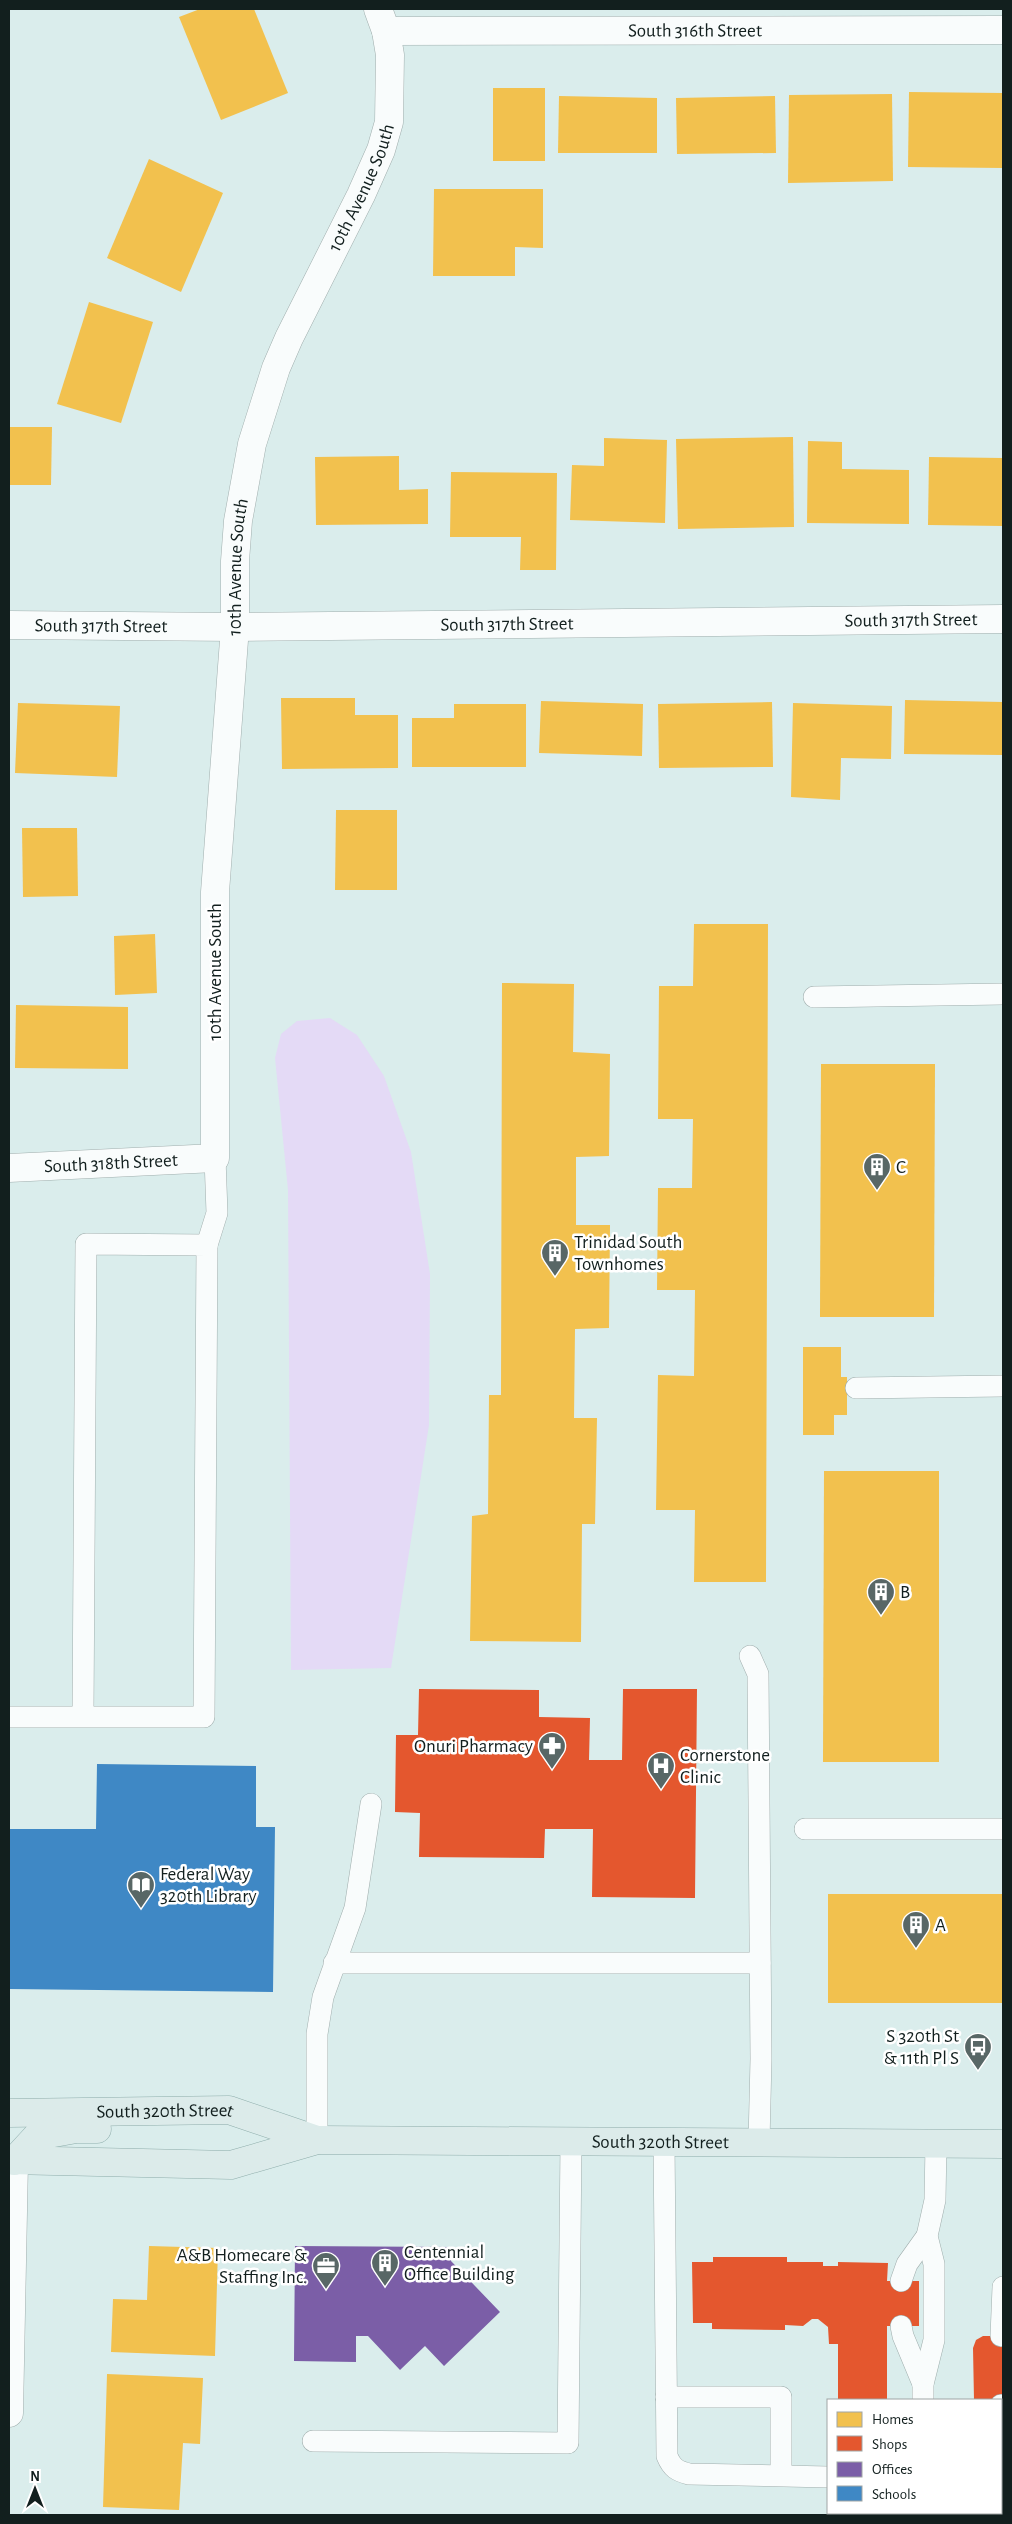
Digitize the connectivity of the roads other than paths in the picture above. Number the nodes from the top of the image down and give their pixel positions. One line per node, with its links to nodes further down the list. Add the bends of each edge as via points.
1 (382, 20): 2 (street, South 316th Street); 5 (street, 10th Avenue South, via 390,55 389,122 361,195 289,338 263,403 238,521)
2 (1003, 30)
3 (1003, 619): 5 (street, South 317th Street)
4 (9, 625): 5 (street, South 317th Street)
5 (235, 626): 8 (street, 10th Avenue South, via 215,892)
6 (1003, 994): 7 (lane)
7 (814, 997)
8 (215, 1158): 9 (street, South 318th Street); 10 (lane, via 217,1212)
9 (9, 1168)
10 (207, 1245): 14 (lane, via 204,1717); 14 (lane, via 86,1244)
11 (1003, 1386): 12 (lane)
12 (856, 1388)
13 (750, 1656): 20 (lane, via 758,1674)
14 (83, 1716): 15 (lane)
15 (9, 1717)
16 (370, 1804): 19 (lane, via 355,1908)
17 (806, 1829): 18 (lane)
18 (1003, 1829)
19 (334, 1963): 20 (lane); 23 (lane, via 323,1997 317,2034)
20 (760, 1963): 26 (lane)
21 (9, 2113): 22 (main road, South 320th Street, via 229,2110)
22 (289, 2131): 23 (main road, South 320th Street); 29 (main road, via 76,2129 37,2136)
23 (317, 2140): 24 (main road, South 320th Street); 29 (main road, South 320th Street, via 230,2165)
24 (571, 2142): 25 (main road, South 320th Street); 38 (lane, via 568,2444)
25 (664, 2142): 26 (main road, South 320th Street); 36 (lane)
26 (759, 2142): 27 (main road, South 320th Street)
27 (936, 2144): 28 (main road, South 320th Street); 30 (lane, via 934,2200)
28 (1003, 2144)
29 (11, 2160): 37 (street)
30 (927, 2236): 31 (lane, via 907,2264); 35 (lane, via 934,2264 934,2340)
31 (901, 2281)
32 (1003, 2287): 34 (lane)
33 (901, 2326): 35 (lane)
34 (1001, 2336)
35 (923, 2392)
36 (666, 2396): 39 (lane, via 667,2456 677,2471 689,2474); 39 (lane, via 781,2396)
37 (9, 2413)
38 (313, 2441)
39 (781, 2475): 40 (lane)
40 (827, 2477)

